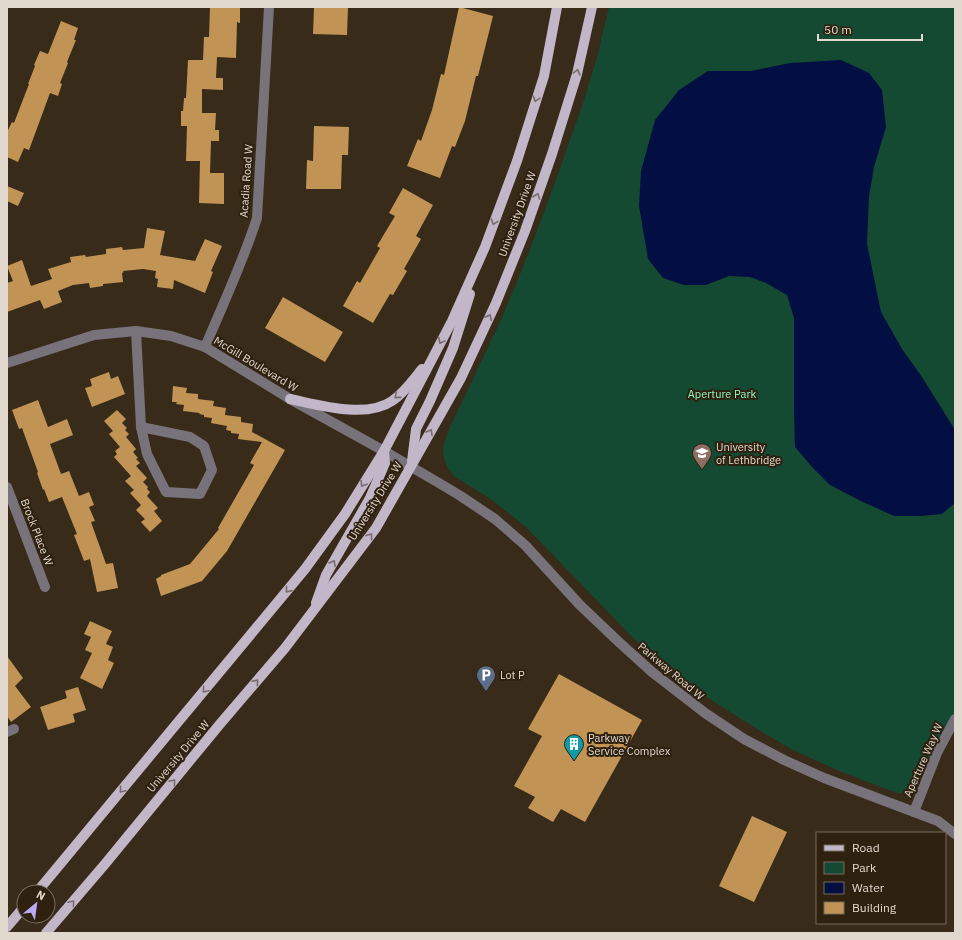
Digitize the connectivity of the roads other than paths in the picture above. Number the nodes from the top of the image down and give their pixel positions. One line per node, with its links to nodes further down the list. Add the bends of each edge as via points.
1 (269, 7): 6 (street, Acadia Road W, via 257,218)
2 (558, 7): 4 (main road, University Drive W, one-way to 4, via 544,76)
3 (592, 7): 12 (main road, University Drive W, one-way to 3, via 461,378 496,303 525,231 577,74)
4 (485, 246): 7 (main road, University Drive W, one-way to 7); 12 (main road, via 453,348 416,429)
5 (136, 331): 6 (street, McGill Boulevard W, via 171,336); 8 (street, McGill Boulevard W, via 94,335); 10 (street)
6 (205, 347): 9 (street, McGill Boulevard W)
7 (433, 357): 9 (main road, one-way to 9, via 403,392 379,407 362,410 342,409); 11 (main road, University Drive W)
8 (7, 363)
9 (290, 399): 11 (street, McGill Boulevard W)
10 (141, 426): 10 (street, via 146,454 166,492 200,494 212,470 204,446 190,436)
11 (384, 451): 12 (street, McGill Boulevard W); 15 (main road, one-way to 11, via 326,575 370,498 385,463); 19 (main road, University Drive W, one-way to 19, via 345,514 306,569)
12 (411, 466): 15 (main road, University Drive W, one-way to 12, via 376,528); 17 (street, Parkway Road W, via 501,524 525,545 619,642 704,713 744,739 784,760)
13 (7, 487): 14 (street, Brock Place W)
14 (46, 587)
15 (313, 612): 22 (main road, University Drive W, one-way to 15, via 286,648)
16 (955, 719): 17 (street, Aperture Way W, via 937,753)
17 (914, 812): 18 (street, Parkway Road W, via 938,822)
18 (955, 834)
19 (44, 884)
20 (16, 916): 21 (main road)
21 (7, 927)
22 (46, 933)

